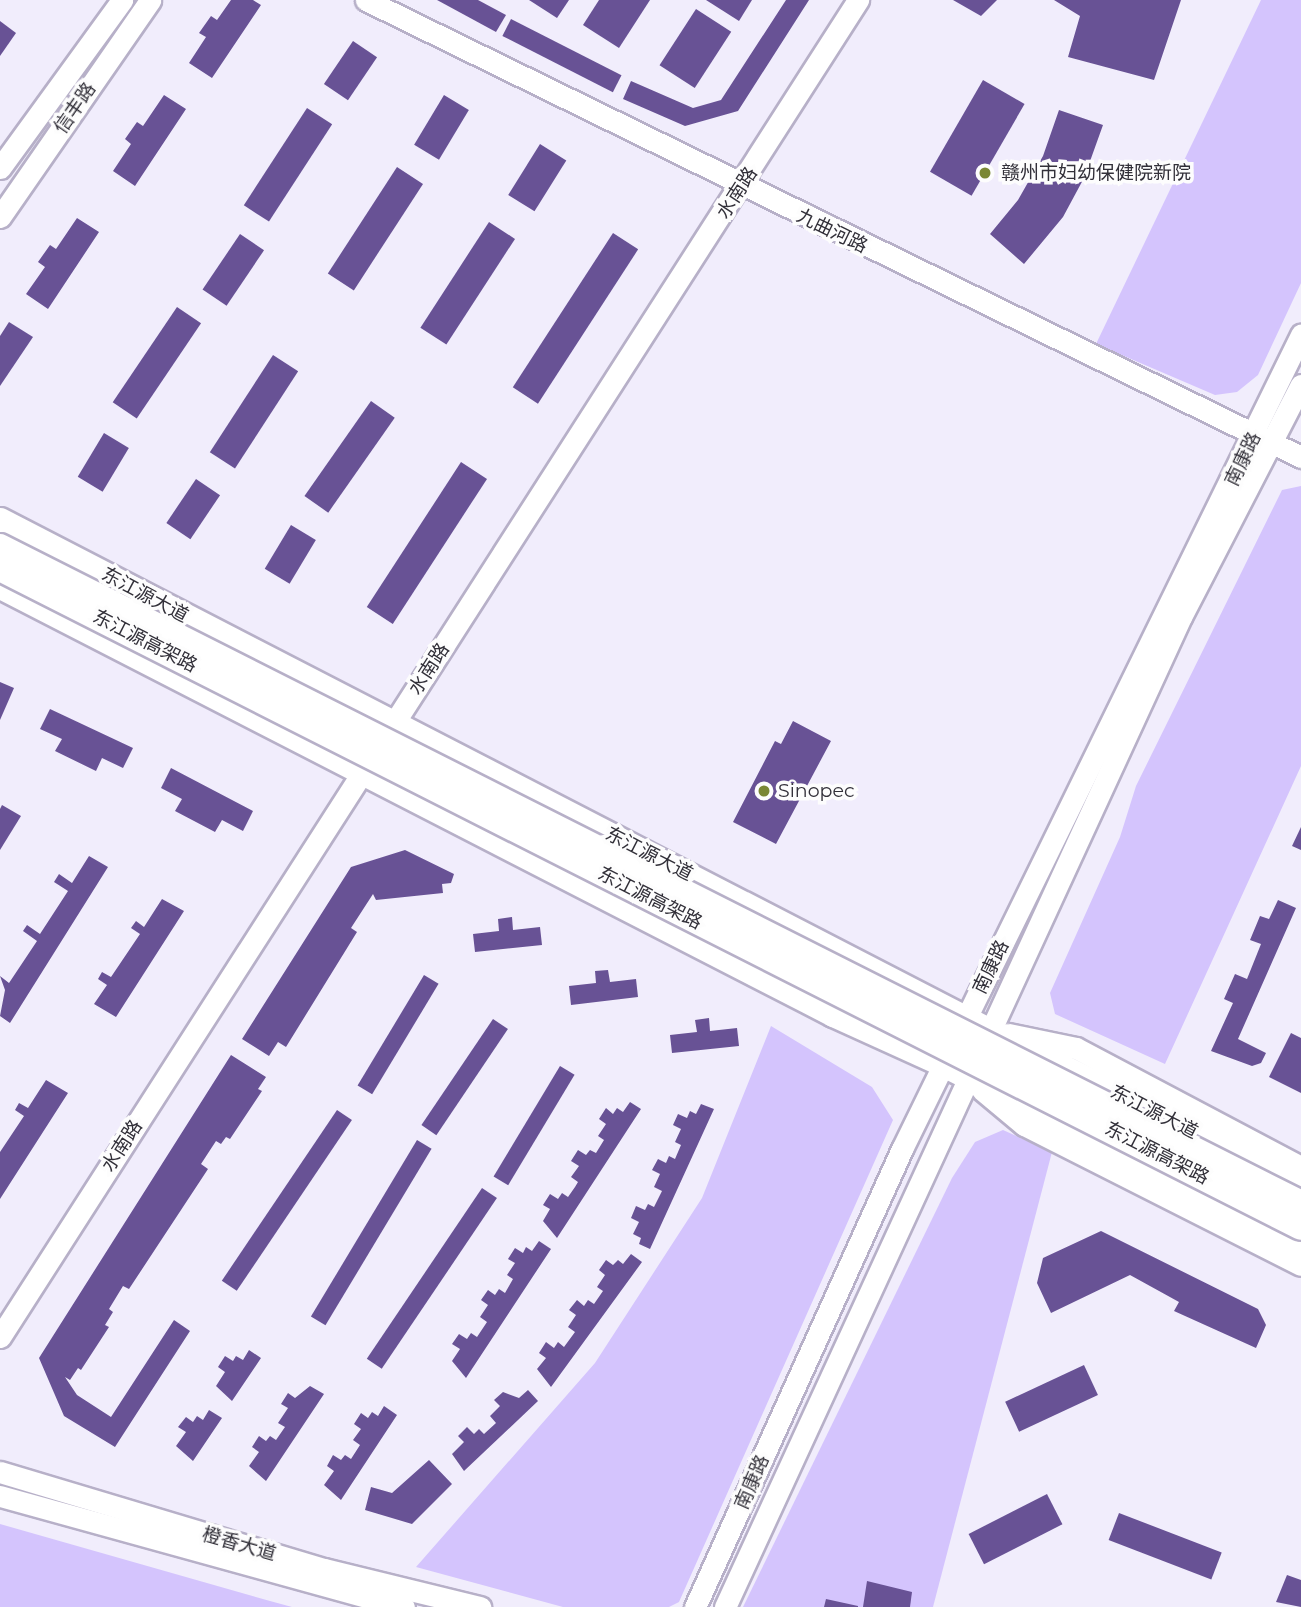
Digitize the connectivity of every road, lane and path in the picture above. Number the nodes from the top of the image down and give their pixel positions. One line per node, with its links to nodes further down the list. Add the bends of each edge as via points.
1 (122, 0): 5 (main road, 信丰路)
2 (150, 0): 7 (main road, 信丰路)
3 (366, 0): 6 (main road, 九曲河路)
4 (858, 0): 6 (main road, 水南路)
5 (0, 169)
6 (741, 187): 10 (main road, 九曲河路); 16 (main road, 水南路)
7 (0, 217)
8 (1301, 335): 10 (main road, 南康路)
9 (1301, 385): 10 (main road, 南康路)
10 (1263, 440): 11 (main road, 九曲河路); 18 (main road, 南康路); 19 (main road, 南康路)
11 (1301, 457)
12 (0, 519): 16 (main road, 东江源大道)
13 (0, 547): 24 (highway, 东江源高架路, bridge)
14 (0, 568): 25 (highway, 东江源高架路, bridge)
15 (0, 587): 17 (main road)
16 (393, 724): 17 (main road, 水南路); 18 (main road, 东江源大道)
17 (362, 771): 20 (main road, via 833,1015); 28 (main road, 水南路)
18 (966, 1017): 19 (main road, 东江源大道); 20 (main road, 南康路)
19 (990, 1030): 21 (main road, 南康路); 22 (main road, via 1076,1048); 23 (main road, 东江源大道)
20 (943, 1065): 21 (main road); 33 (main road, 南康路)
21 (967, 1078): 26 (main road); 27 (main road, via 1024,1125); 34 (main road, 南康路)
22 (1301, 1167)
23 (1301, 1184)
24 (1301, 1204)
25 (1301, 1227)
26 (1301, 1244)
27 (1301, 1265)
28 (0, 1337)
29 (0, 1472): 32 (main road, 橙香大道, via 324,1569)
30 (0, 1496): 31 (main road, 橙香大道)
31 (404, 1607)
32 (480, 1607)
33 (695, 1607)
34 (725, 1607)

